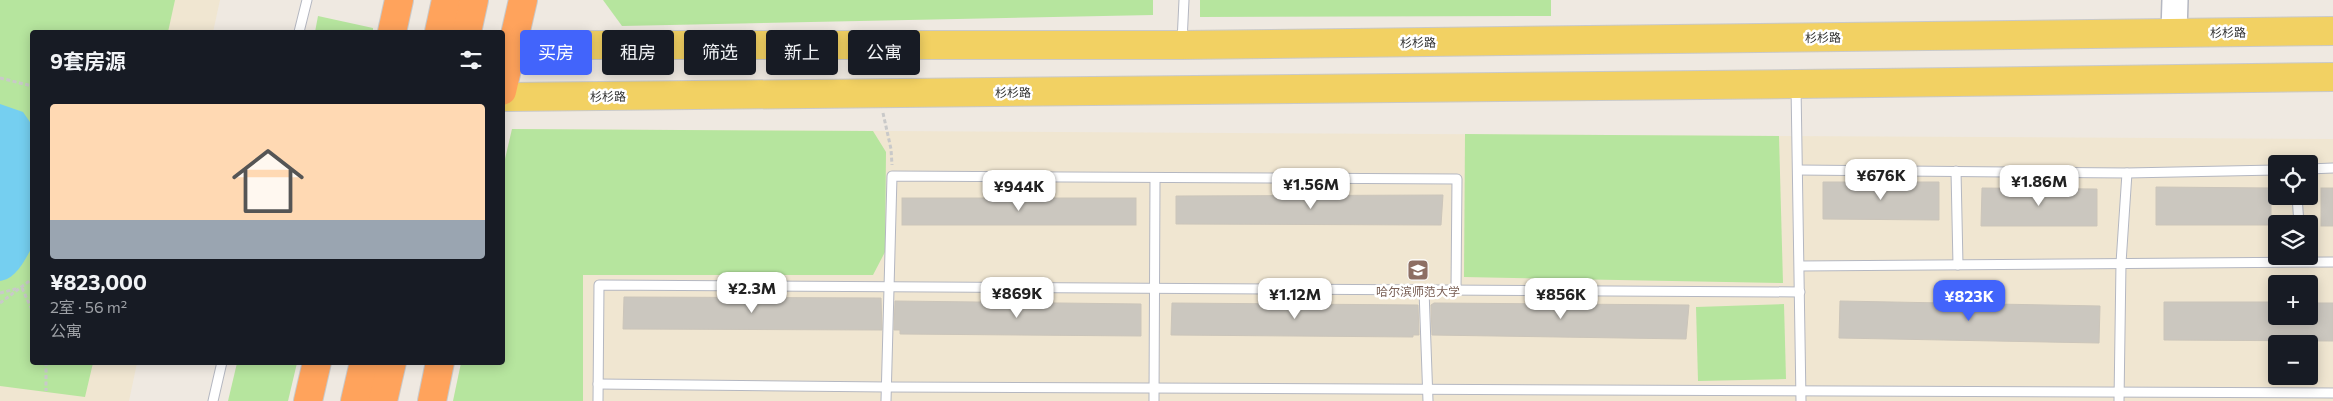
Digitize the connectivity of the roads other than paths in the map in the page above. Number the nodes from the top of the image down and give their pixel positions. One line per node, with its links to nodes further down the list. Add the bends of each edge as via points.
1 (307, 0): 8 (lane)
2 (399, 0): 9 (highway)
3 (446, 0): 10 (highway)
4 (474, 0): 11 (highway)
5 (523, 0): 15 (highway)
6 (1184, 0): 14 (lane)
7 (2175, 0): 13 (street)
8 (300, 30)
9 (395, 30)
10 (439, 30)
11 (467, 30)
12 (2333, 31): 13 (main road, 杉杉路)
13 (2174, 33): 14 (main road, 杉杉路)
14 (1182, 44): 15 (main road, 杉杉路)
15 (508, 46): 16 (highway)
16 (505, 68)
17 (2333, 77): 18 (main road, 杉杉路)
18 (1796, 84): 19 (main road, 杉杉路); 22 (lane)
19 (505, 97)
20 (2333, 168): 21 (lane)
21 (2318, 169)
22 (1798, 170): 24 (lane); 32 (lane)
23 (2268, 170): 25 (lane)
24 (1956, 171): 25 (lane); 31 (lane)
25 (2127, 173): 30 (lane)
26 (1155, 179): 33 (lane, via 892,176); 34 (lane); 36 (lane, via 1457,179)
27 (2268, 260): 30 (lane)
28 (2318, 261): 29 (lane)
29 (2333, 262)
30 (2121, 263): 31 (lane); 49 (lane)
31 (1958, 265): 32 (lane)
32 (1800, 266): 37 (lane)
33 (889, 287): 34 (lane); 43 (lane, via 599,285); 44 (lane)
34 (1154, 288): 35 (lane); 45 (lane)
35 (1424, 290): 36 (lane); 46 (lane)
36 (1456, 290): 37 (lane)
37 (1800, 292): 47 (lane)
38 (221, 365): 50 (lane)
39 (316, 365): 51 (highway)
40 (363, 365): 52 (highway)
41 (391, 365): 53 (highway)
42 (439, 365): 54 (highway)
43 (598, 384): 44 (lane); 55 (lane)
44 (887, 387): 45 (lane); 56 (lane)
45 (1154, 388): 46 (lane); 57 (lane)
46 (1427, 390): 47 (lane); 58 (lane)
47 (1801, 391): 49 (lane); 59 (lane)
48 (2333, 393): 49 (lane)
49 (2119, 397)
50 (213, 401)
51 (308, 401)
52 (355, 401)
53 (383, 401)
54 (432, 401)
55 (598, 401)
56 (886, 401)
57 (1154, 401)
58 (1428, 401)
59 (1801, 401)

